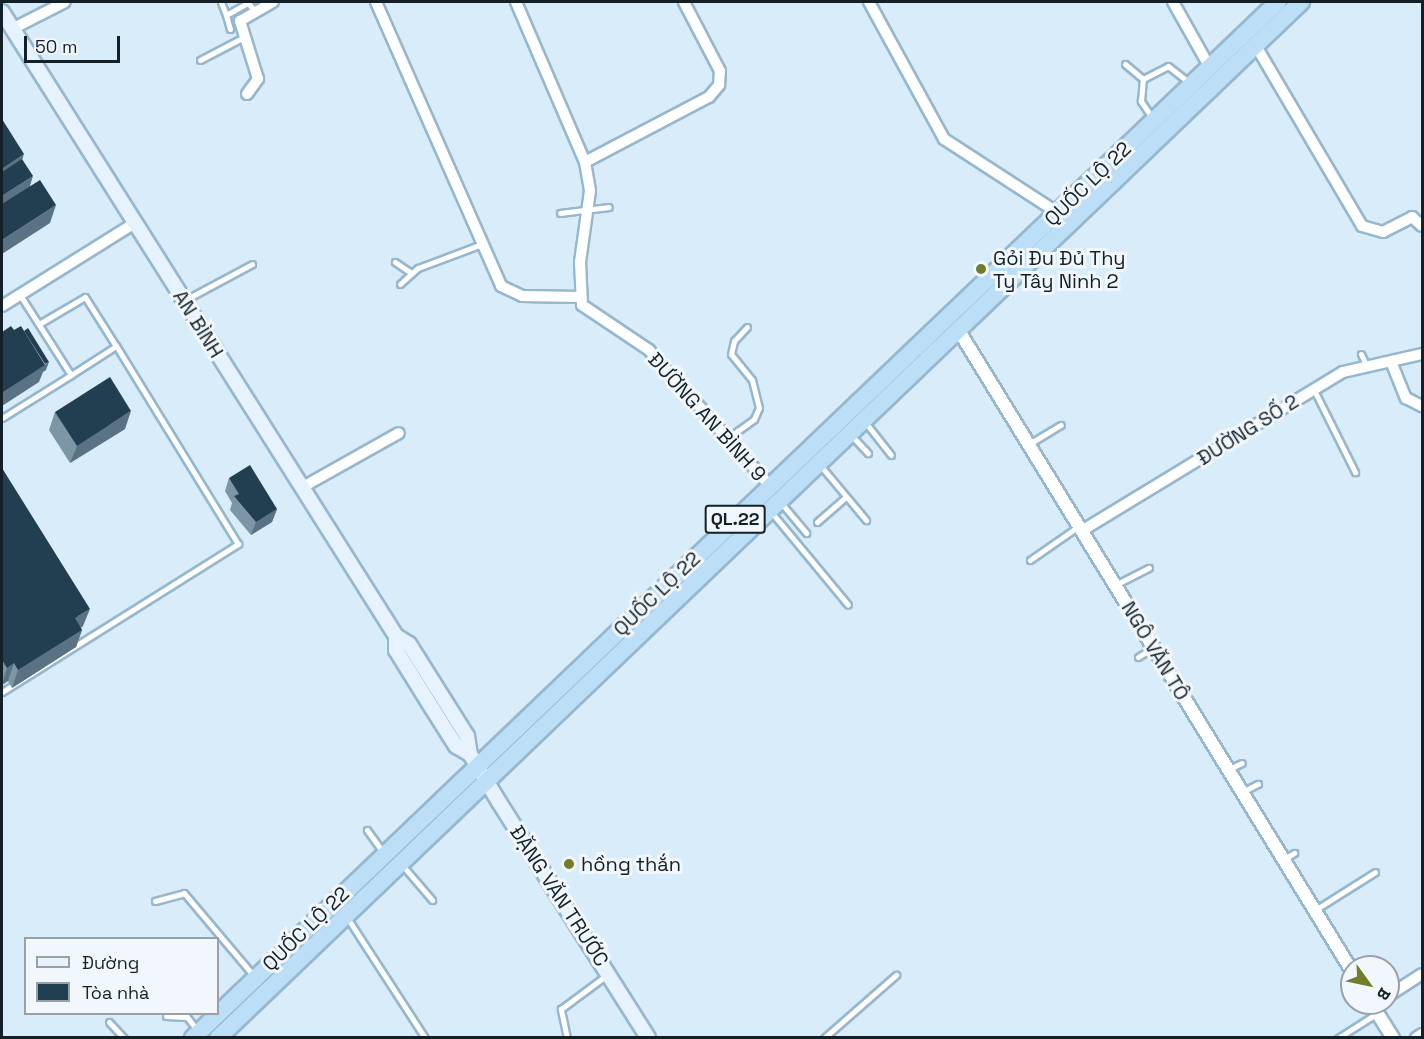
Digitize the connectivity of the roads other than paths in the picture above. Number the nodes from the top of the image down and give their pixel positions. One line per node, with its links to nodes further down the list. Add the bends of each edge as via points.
1 (65, 2): 14 (street)
2 (221, 2): 13 (lane)
3 (273, 2): 11 (street)
4 (376, 2): 32 (street)
5 (516, 2): 25 (street)
6 (684, 2): 25 (street, via 720,71 719,86 710,98)
7 (869, 2): 29 (street, via 944,139)
8 (1173, 2): 20 (street)
9 (1278, 2): 17 (highway, QUỐC LỘ 22 / QL.22)
10 (1302, 2): 17 (highway, QUỐC LỘ 22 / QL.22)
11 (254, 10): 13 (lane, via 248,3); 16 (street, via 240,21)
12 (2, 12): 14 (main road, AN BÌNH)
13 (226, 15): 15 (lane)
14 (12, 29): 30 (main road, AN BÌNH)
15 (230, 29)
16 (242, 38): 18 (lane); 23 (street, via 258,79)
17 (1250, 40): 20 (highway, QUỐC LỘ 22 / QL.22); 31 (street, via 1362,226 1383,232 1412,217); 43 (highway, QUỐC LỘ 22 / QL.22)
18 (200, 60)
19 (1125, 64): 21 (lane)
20 (1209, 66): 22 (highway, QUỐC LỘ 22 / QL.22)
21 (1143, 79): 22 (lane, via 1168,66); 24 (lane, via 1141,102)
22 (1191, 84): 24 (highway, QUỐC LỘ 22 / QL.22)
23 (247, 94)
24 (1154, 120): 29 (highway, QUỐC LỘ 22 / QL.22)
25 (585, 162): 27 (street, via 590,191)
26 (609, 207): 27 (lane)
27 (586, 210): 28 (lane); 38 (street)
28 (560, 213)
29 (1058, 213): 65 (highway, QUỐC LỘ 22 / QL.22)
30 (135, 223): 37 (street); 39 (main road, AN BÌNH)
31 (1422, 226)
32 (482, 244): 35 (lane); 38 (street, via 496,278 511,294)
33 (395, 262): 35 (lane)
34 (252, 264): 39 (lane)
35 (410, 272): 36 (lane)
36 (400, 284)
37 (20, 295): 40 (street); 41 (lane)
38 (581, 297): 57 (street, ĐƯỜNG AN BÌNH 9, via 587,313 649,350)
39 (184, 301): 63 (main road, AN BÌNH)
40 (2, 306)
41 (39, 324): 44 (lane, via 85,297); 49 (lane)
42 (747, 327): 57 (lane, via 731,354 752,380 759,408 754,419)
43 (959, 331): 53 (highway, QUỐC LỘ 22 / QL.22); 58 (street, NGÔ VĂN TÔ)
44 (116, 346): 49 (lane); 76 (lane, via 238,544)
45 (1360, 354): 48 (lane)
46 (1422, 354): 47 (street, ĐƯỜNG SỐ 2)
47 (1392, 364): 48 (street, ĐƯỜNG SỐ 2); 51 (street, via 1407,398)
48 (1367, 367): 50 (street, ĐƯỜNG SỐ 2, via 1343,372)
49 (71, 375): 52 (lane)
50 (1314, 390): 62 (lane); 68 (street, ĐƯỜNG SỐ 2)
51 (1422, 406)
52 (2, 418)
53 (864, 421): 56 (highway, QUỐC LỘ 22 / QL.22); 60 (lane)
54 (1061, 424): 58 (lane)
55 (399, 433): 63 (street)
56 (850, 433): 59 (lane); 61 (highway, QUỐC LỘ 22 / QL.22)
57 (728, 438): 65 (street, ĐƯỜNG AN BÌNH 9)
58 (1029, 444): 68 (street, NGÔ VĂN TÔ)
59 (868, 453)
60 (891, 455)
61 (819, 464): 64 (lane); 65 (highway, QUỐC LỘ 22 / QL.22)
62 (1355, 472)
63 (301, 488): 78 (main road, AN BÌNH, via 396,636 396,650 456,746)
64 (846, 497): 66 (lane); 67 (lane)
65 (773, 499): 69 (lane); 73 (lane); 78 (highway, QUỐC LỘ 22 / QL.22)
66 (866, 520)
67 (817, 522)
68 (1082, 527): 70 (lane); 72 (street, NGÔ VĂN TÔ)
69 (806, 533)
70 (1030, 560)
71 (1149, 568): 72 (lane)
72 (1115, 585): 74 (street, NGÔ VĂN TÔ)
73 (848, 605)
74 (1151, 649): 75 (lane); 79 (street, NGÔ VĂN TÔ)
75 (1138, 657)
76 (2, 692)
77 (1242, 763): 79 (lane)
78 (478, 767): 83 (highway, QUỐC LỘ 22 / QL.22); 84 (highway, QUỐC LỘ 22 / QL.22); 91 (main road, ĐẶNG VĂN TRƯỚC)
79 (1227, 770): 81 (street, NGÔ VĂN TÔ)
80 (1258, 784): 81 (lane)
81 (1241, 793): 88 (street, NGÔ VĂN TÔ, via 1289,856)
82 (367, 830): 83 (lane)
83 (385, 855): 94 (highway, QUỐC LỘ 22 / QL.22)
84 (400, 863): 86 (lane); 89 (highway, QUỐC LỘ 22 / QL.22)
85 (1375, 872): 88 (lane)
86 (432, 900)
87 (155, 902): 94 (lane, via 184,893)
88 (1315, 910): 90 (street, NGÔ VĂN TÔ)
89 (345, 915): 104 (highway, QUỐC LỘ 22 / QL.22); 107 (lane)
90 (1342, 955)
91 (609, 974): 108 (lane, via 561,1010); 109 (main road, ĐẶNG VĂN TRƯỚC)
92 (1422, 974): 95 (street)
93 (896, 975): 110 (lane)
94 (255, 978): 96 (highway, QUỐC LỘ 22 / QL.22)
95 (1400, 988)
96 (219, 1013)
97 (217, 1015): 103 (highway, QUỐC LỘ 22 / QL.22)
98 (1365, 1015): 111 (lane)
99 (1380, 1015): 105 (street)
100 (166, 1016): 103 (lane, via 187,1017)
101 (109, 1023): 106 (lane)
102 (1422, 1034): 112 (street)
103 (196, 1035)
104 (224, 1035)
105 (1390, 1036)
106 (124, 1038)
107 (425, 1038)
108 (567, 1038)
109 (648, 1038)
110 (824, 1038)
111 (1338, 1038)
112 (1416, 1038)

